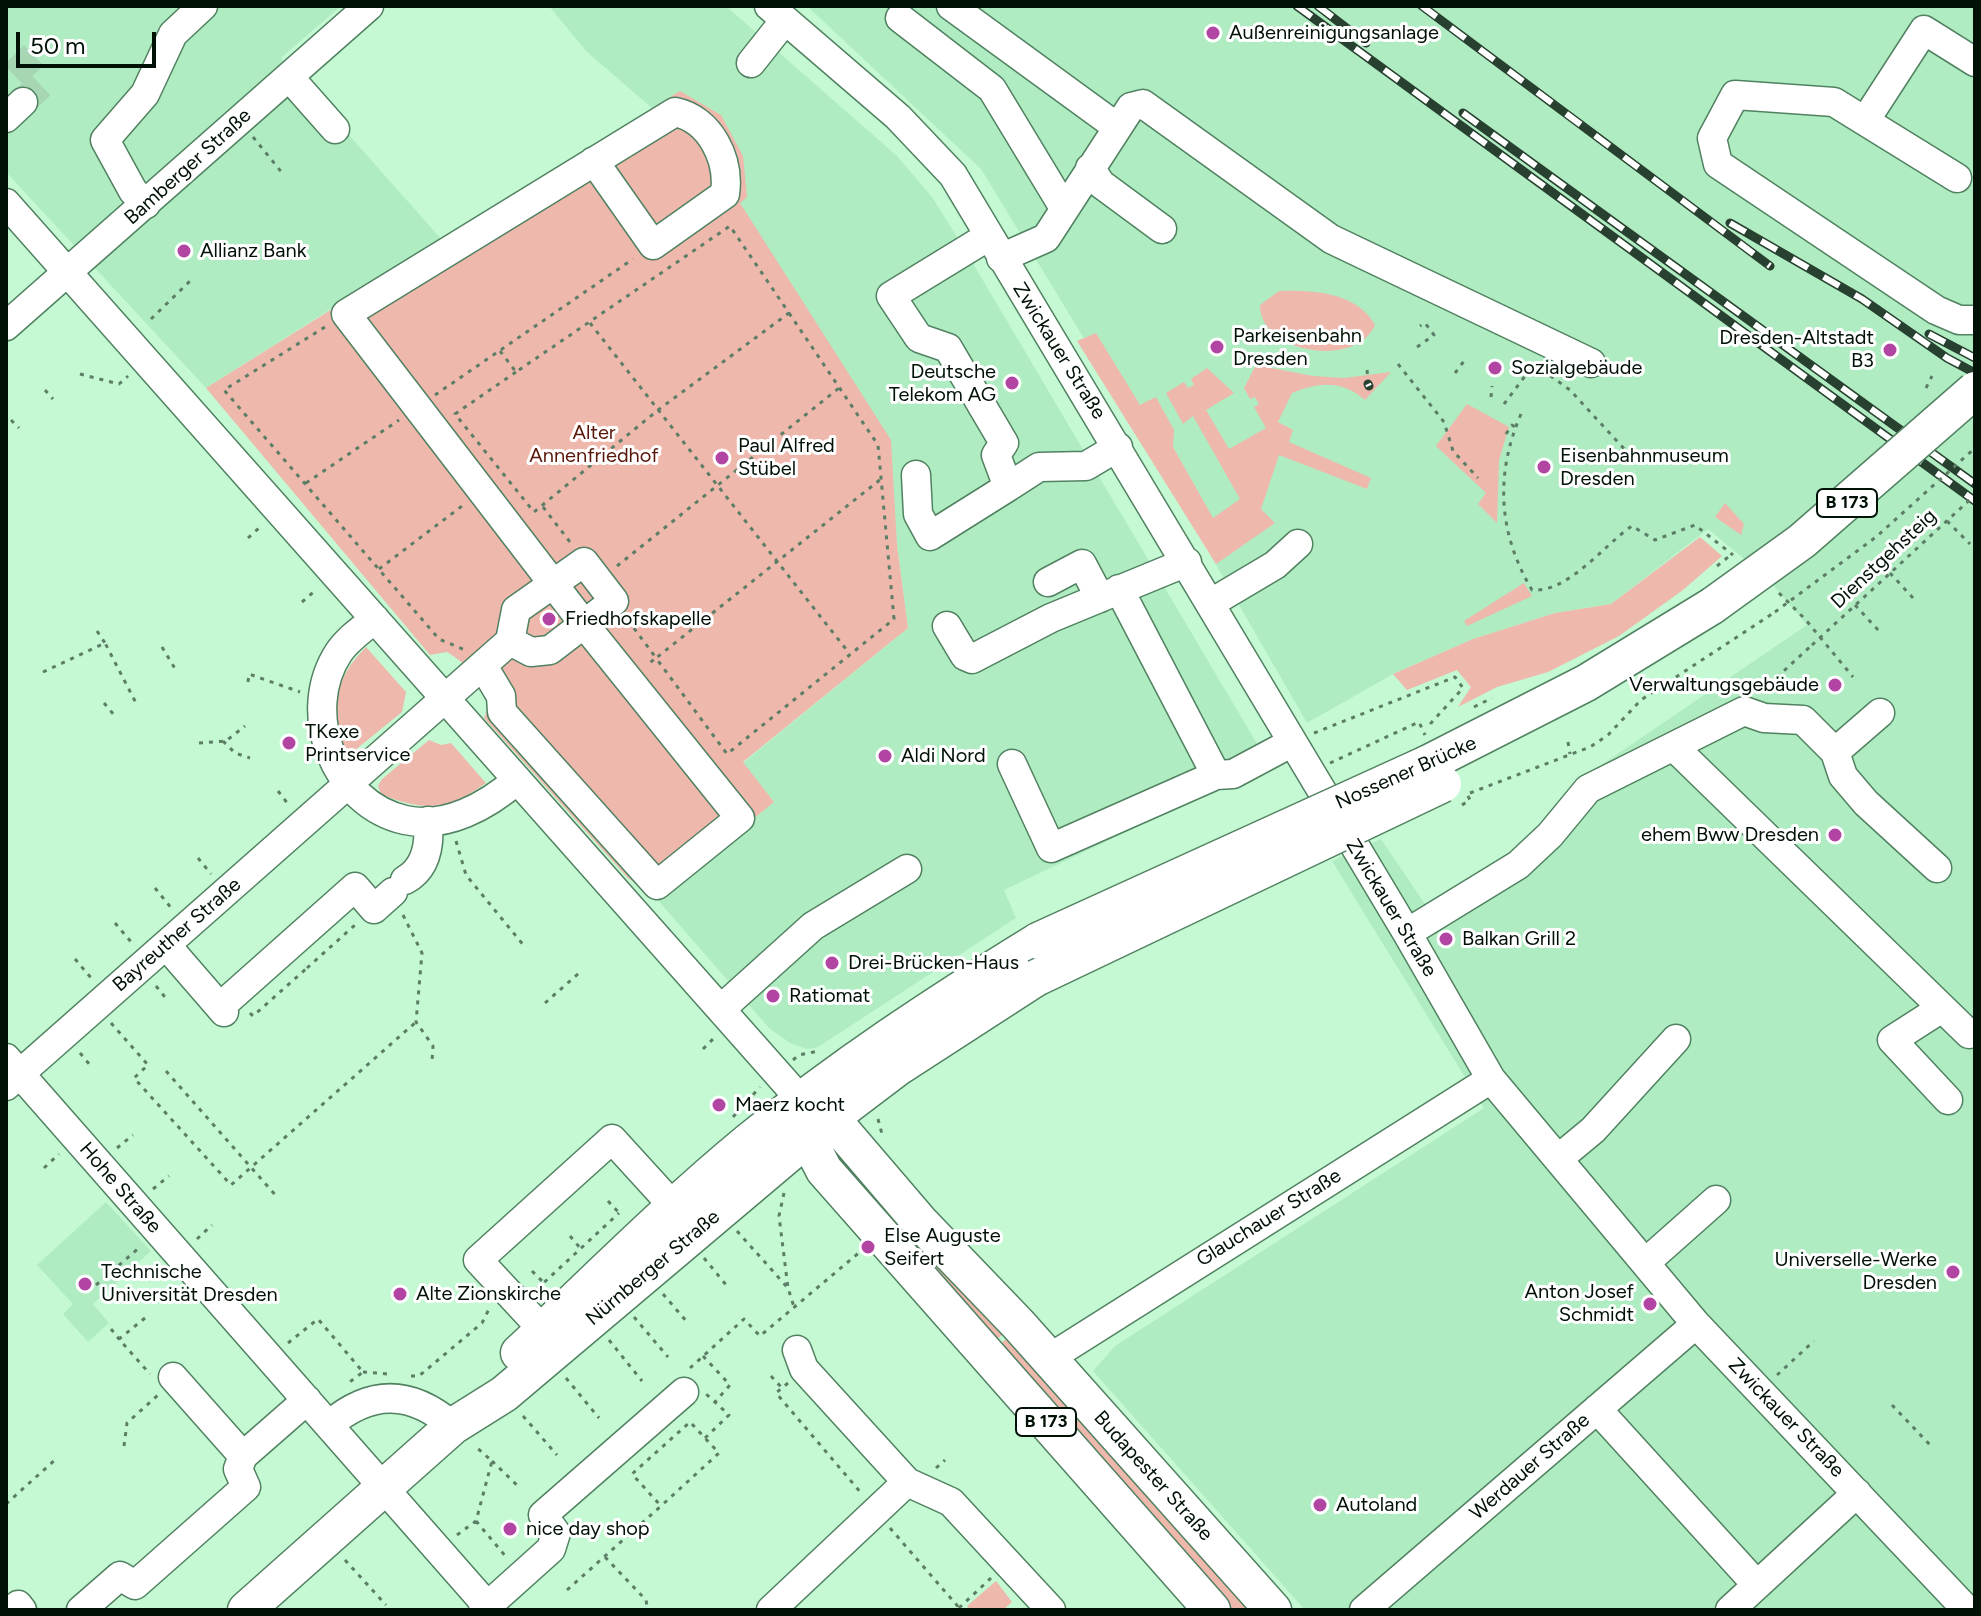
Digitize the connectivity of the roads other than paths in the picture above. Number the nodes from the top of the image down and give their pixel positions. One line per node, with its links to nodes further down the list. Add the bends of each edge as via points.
1 (203, 6): 19 (street, via 173,34 145,94 105,140)
2 (369, 6): 10 (street, Bamberger Straße)
3 (951, 6): 7 (street)
4 (777, 13): 9 (street); 22 (street, Zwickauer Straße, via 898,117 953,175)
5 (900, 18): 11 (street)
6 (1925, 18): 8 (street); 12 (street)
7 (1018, 55): 11 (street); 13 (street)
8 (1975, 62)
9 (751, 63)
10 (289, 77): 14 (street); 19 (street, Bamberger Straße)
11 (992, 89): 20 (street)
12 (1865, 121): 17 (street); 24 (street, via 1834,102 1735,95 1712,138 1718,164 1936,310)
13 (1117, 127): 16 (street); 26 (street, via 1131,107 1143,104 1331,239)
14 (335, 129)
15 (594, 161): 15 (street, via 675,112 693,116 716,143 728,176 725,194 653,245); 35 (street, via 346,314)
16 (1090, 168): 20 (street); 21 (street, via 1101,184)
17 (1957, 178)
18 (6, 203): 23 (street)
19 (146, 204): 23 (street, Bamberger Straße)
20 (1064, 208): 22 (street, via 1046,238)
21 (1162, 229)
22 (995, 247): 29 (street, Zwickauer Straße); 31 (street, via 891,296 919,338 948,348 1004,443 996,455)
23 (68, 273): 25 (street, Bamberger Straße); 38 (street)
24 (1975, 320)
25 (6, 326)
26 (1591, 363)
27 (1975, 390): 39 (main road, Nossener Brücke / B 173, bridge, via 1802,541)
28 (1975, 421): 39 (main road, Nossener Brücke / B 173, via 1783,587)
29 (1118, 447): 31 (street, via 1086,466 1039,467); 33 (street, Zwickauer Straße)
30 (916, 475): 31 (street, via 918,514 930,536)
31 (1008, 487)
32 (1298, 544): 37 (street, via 1275,565)
33 (1187, 562): 36 (street); 37 (street, Zwickauer Straße)
34 (1048, 582): 36 (street, via 1082,564)
35 (553, 584): 40 (street); 40 (street, via 599,581); 42 (street, via 516,610)
36 (1110, 594): 41 (street, via 972,659); 50 (street)
37 (1211, 603): 46 (street, Zwickauer Straße)
38 (375, 619): 44 (street); 52 (street, via 340,650 328,671 323,697 325,741 332,762)
39 (1724, 623): 65 (main road, Nossener Brücke / B 173, bridge, via 1586,683 1453,788 1029,964 897,1068)
40 (584, 624): 42 (street, via 550,650 531,652); 43 (street, via 740,818 657,885 502,712 501,696)
41 (947, 626)
42 (510, 641): 43 (street, Bayreuther Straße)
43 (483, 666): 44 (street, Bayreuther Straße)
44 (445, 699): 51 (street); 52 (street, Bayreuther Straße)
45 (1880, 713): 48 (street)
46 (1301, 744): 50 (street, via 1233,774); 56 (street, Zwickauer Straße)
47 (1675, 748): 48 (street, via 1744,711 1803,720); 56 (street, via 1588,789 1518,865); 58 (street)
48 (1835, 752): 54 (street, via 1851,785)
49 (1012, 764): 50 (street, via 1051,848)
50 (1216, 775)
51 (517, 780): 53 (street, via 484,805); 59 (street)
52 (349, 784): 53 (street, via 384,813 407,821); 57 (street, Bayreuther Straße)
53 (439, 820): 57 (street, via 413,875 374,909 355,887 222,1010)
54 (1937, 868)
55 (907, 869): 59 (street, via 813,926)
56 (1407, 933): 63 (street, Zwickauer Straße)
57 (166, 945): 62 (street, Bayreuther Straße)
58 (1942, 1008): 60 (street); 64 (street, via 1892,1040)
59 (721, 1009): 65 (street)
60 (1969, 1034)
61 (1676, 1039): 66 (street, via 1593,1130)
62 (11, 1073): 77 (street, Hohe Straße)
63 (1491, 1079): 66 (street, Zwickauer Straße); 72 (street, Glauchauer Straße)
64 (1948, 1100)
65 (813, 1118): 68 (main road, Nürnberger Straße); 71 (main road, Nürnberger Straße, via 720,1212 605,1309); 72 (main road, Budapester Straße / B 173, via 920,1222); 89 (main road, B 173, via 824,1170)
66 (1558, 1159): 69 (street, Zwickauer Straße)
67 (1716, 1200): 69 (street)
68 (674, 1207): 71 (main road, Nürnberger Straße); 71 (street, via 612,1139 478,1260)
69 (1645, 1263): 70 (street, Zwickauer Straße)
70 (1696, 1324): 76 (street, Werdauer Straße); 82 (street, Zwickauer Straße)
71 (537, 1331): 78 (main road, Nürnberger Straße, via 492,1378); 78 (main road, Nürnberger Straße, via 504,1394)
72 (1048, 1359): 90 (main road, Budapester Straße / B 173)
73 (790, 1372): 80 (street)
74 (168, 1383): 79 (street)
75 (691, 1387): 84 (street, via 543,1515 556,1533 551,1549)
76 (1597, 1409): 83 (street); 91 (street, Werdauer Straße)
77 (317, 1411): 78 (street, via 386,1398); 79 (street); 81 (street, Hohe Straße)
78 (462, 1420): 81 (main road, Nürnberger Straße)
79 (243, 1456): 85 (street, via 238,1469 246,1487 135,1585 120,1576)
80 (907, 1482): 87 (street, via 836,1559); 88 (street, via 951,1502)
81 (384, 1487): 84 (street, Hohe Straße); 86 (main road, Nürnberger Straße)
82 (1857, 1493): 83 (street); 93 (street, Zwickauer Straße)
83 (1757, 1585): 92 (street)
84 (487, 1609)
85 (81, 1610)
86 (246, 1610)
87 (771, 1610)
88 (1051, 1610)
89 (1212, 1610)
90 (1273, 1610)
91 (1364, 1610)
92 (1730, 1610)
93 (1967, 1610)

